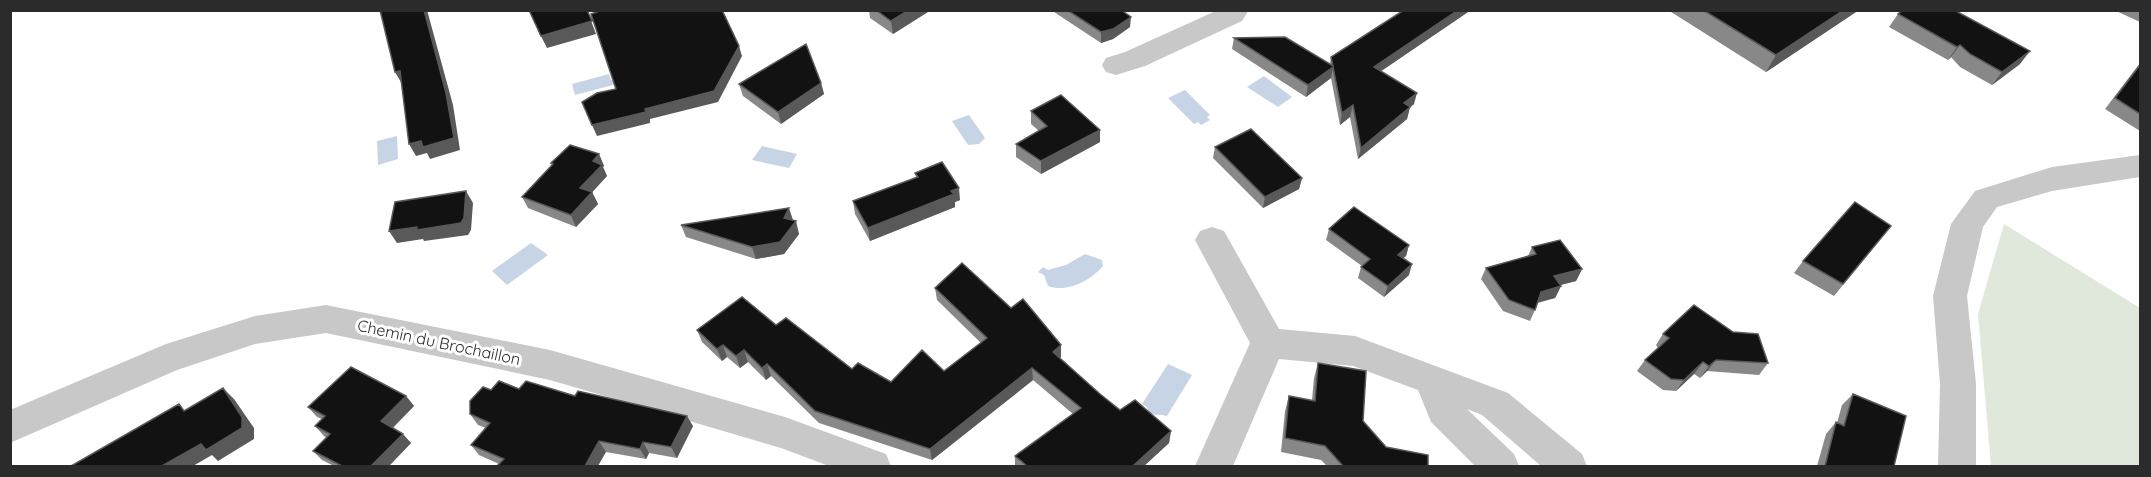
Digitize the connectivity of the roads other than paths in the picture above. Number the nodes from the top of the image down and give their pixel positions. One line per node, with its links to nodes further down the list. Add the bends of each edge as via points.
1 (1235, 10): 2 (street, via 1232,15)
2 (1116, 65)
3 (2140, 166): 12 (street, via 2052,179 1986,199 1968,224 1950,296 1958,384)
4 (1212, 240): 5 (street)
5 (1268, 344): 6 (street, via 1355,351); 9 (street)
6 (1433, 382): 10 (street, via 1444,411); 11 (street, via 1495,404)
7 (10, 428): 8 (street, Chemin du Brochaillon, via 166,359 255,330 326,319 550,365 785,433)
8 (872, 466)
9 (1214, 466)
10 (1500, 466)
11 (1568, 466)
12 (1957, 466)

